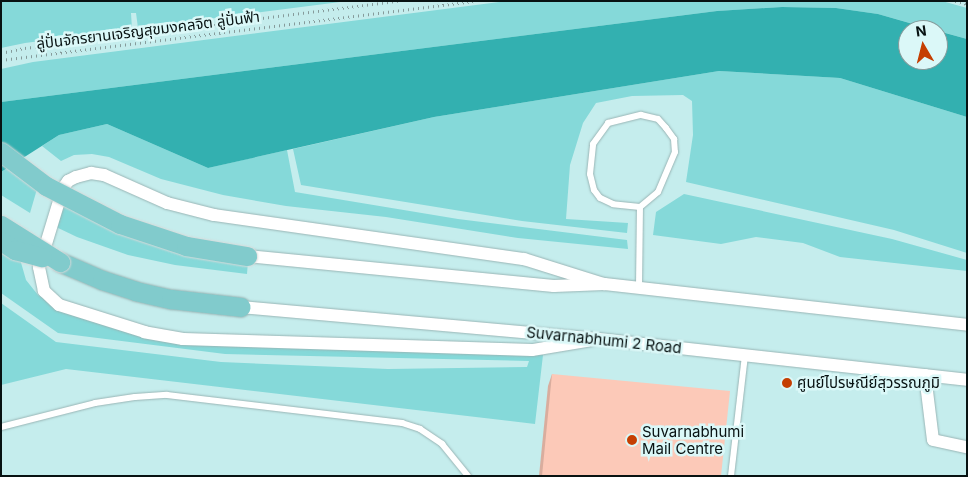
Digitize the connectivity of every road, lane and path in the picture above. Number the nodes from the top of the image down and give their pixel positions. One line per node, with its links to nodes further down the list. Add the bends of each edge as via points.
1 (398, 1): 5 (path)
2 (476, 1): 6 (path, ลู่ปั่นจักรยานเจริญสุขมงคลจิต ลู่ปั่นฟ้า)
3 (955, 1): 4 (path)
4 (967, 4)
5 (1, 52)
6 (1, 60)
7 (1, 152): 11 (main road, bridge, via 46,186 120,224 186,246)
8 (640, 207): 8 (lane, via 658,192 675,152 674,139 658,119 641,115 608,123 593,144 590,174 600,198 613,204); 14 (lane)
9 (1, 225): 12 (main road, bridge)
10 (1, 241): 12 (main road, bridge, via 15,250)
11 (247, 256): 13 (street, via 554,286)
12 (60, 262): 15 (main road, via 102,280 171,299)
13 (604, 284): 14 (street); 17 (street, via 524,259 214,215 167,203 97,174 76,177 63,188 39,267 44,291 59,305 145,332 183,339 532,350)
14 (639, 288): 16 (street)
15 (241, 307): 17 (street, Suvarnabhumi 2 Road)
16 (967, 325)
17 (598, 339): 18 (street, Suvarnabhumi 2 Road)
18 (745, 355): 19 (street, Suvarnabhumi 2 Road); 24 (lane)
19 (925, 376): 20 (street, Suvarnabhumi 2 Road); 22 (street, via 933,440)
20 (967, 380)
21 (1, 427): 23 (lane, via 96,402 167,395 402,423 420,429 442,444)
22 (967, 447)
23 (468, 476)
24 (731, 476)

